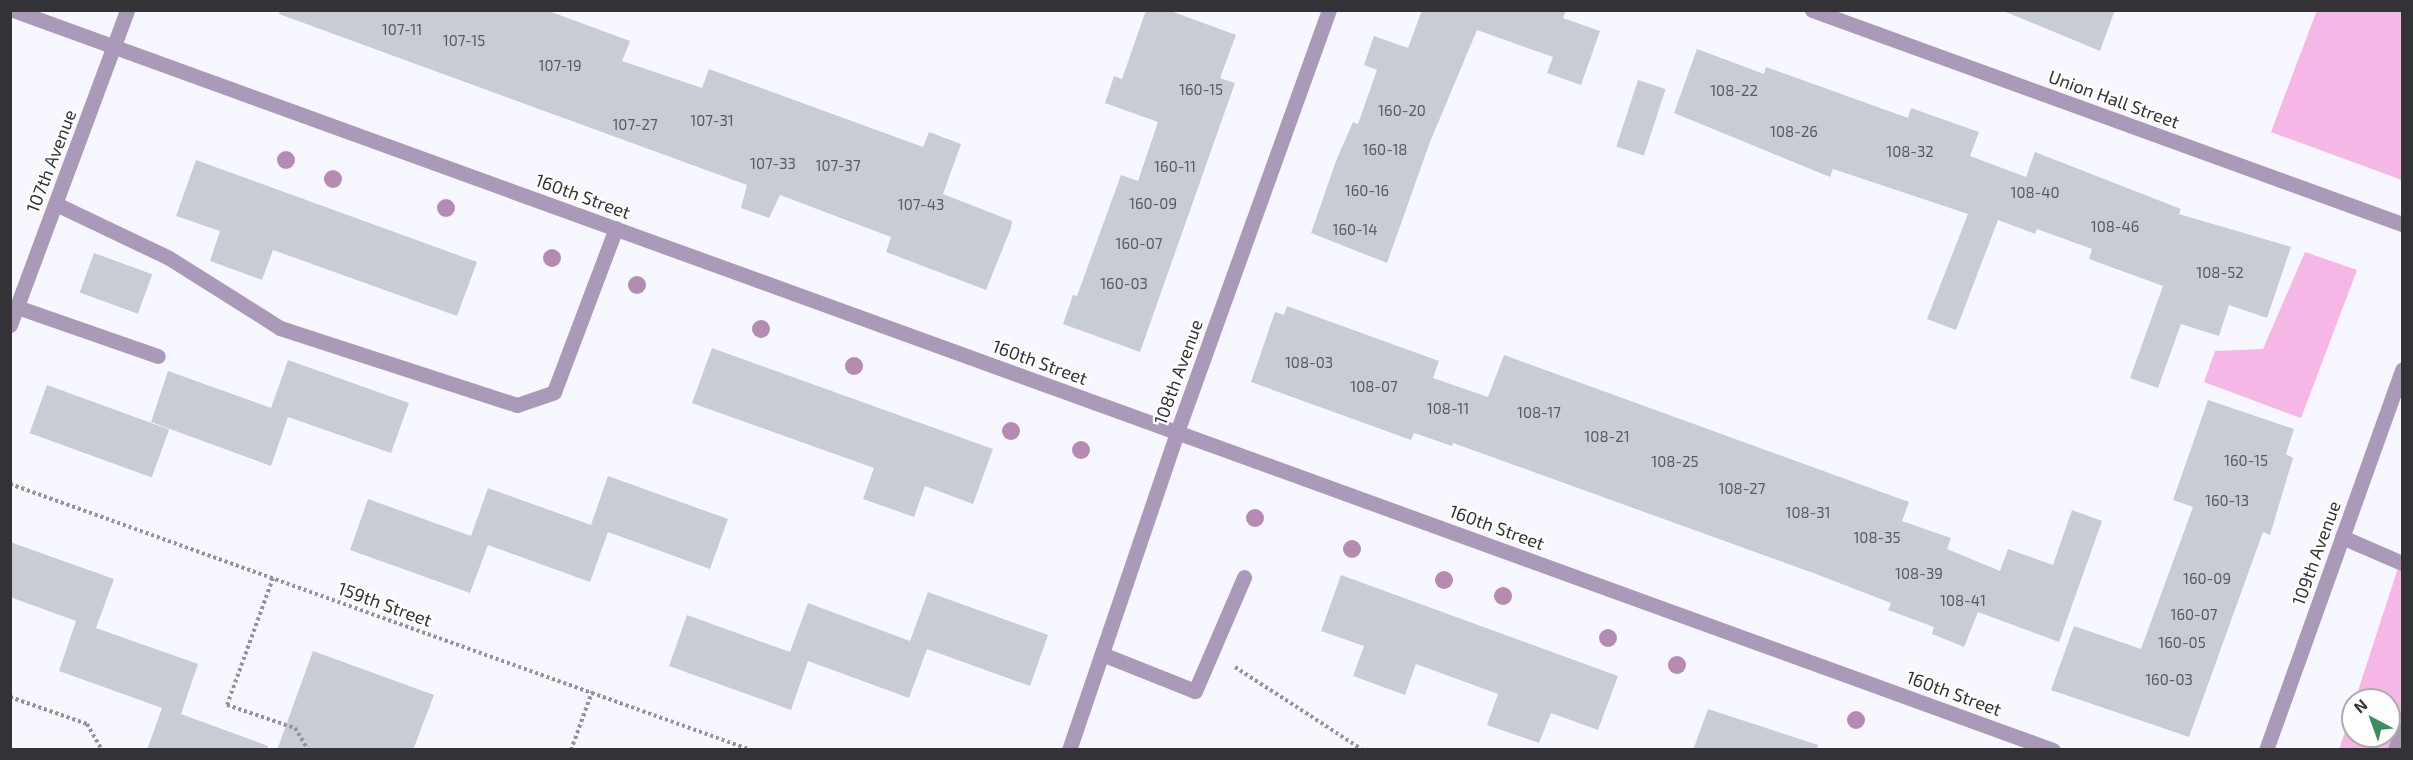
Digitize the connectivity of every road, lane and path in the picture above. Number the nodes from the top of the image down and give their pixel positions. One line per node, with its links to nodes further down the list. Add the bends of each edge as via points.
1 (14, 10): 5 (street, 160th Street)
2 (128, 10): 5 (street, 107th Avenue)
3 (1329, 10): 13 (street, 108th Avenue)
4 (1812, 10): 7 (street, Union Hall Street)
5 (115, 46): 6 (street, 107th Avenue); 8 (street, 160th Street)
6 (56, 204): 8 (street, via 169,258 280,328 517,405 554,392); 9 (street, 107th Avenue)
7 (2403, 224)
8 (616, 228): 13 (street, 160th Street)
9 (17, 307): 10 (street, 107th Avenue); 11 (street)
10 (10, 325)
11 (158, 356)
12 (2403, 370): 15 (street, 109th Avenue)
13 (1177, 432): 20 (street, 108th Avenue); 30 (street, 160th Street)
14 (10, 484): 18 (path, 159th Street)
15 (2342, 537): 16 (street); 31 (street, 109th Avenue)
16 (2403, 563)
17 (1244, 577): 19 (street)
18 (273, 578): 21 (path, 159th Street); 25 (path, via 227,705 295,728)
19 (1211, 652): 20 (street, via 1195,691); 29 (path)
20 (1102, 654): 28 (street, 108th Avenue)
21 (592, 692): 26 (path); 27 (path, 159th Street)
22 (10, 697): 24 (path, via 87,724)
23 (2403, 730): 32 (street)
24 (102, 750)
25 (308, 750)
26 (571, 750)
27 (751, 750)
28 (1069, 750)
29 (1363, 750)
30 (2054, 750)
31 (2266, 750)
32 (2395, 750)

